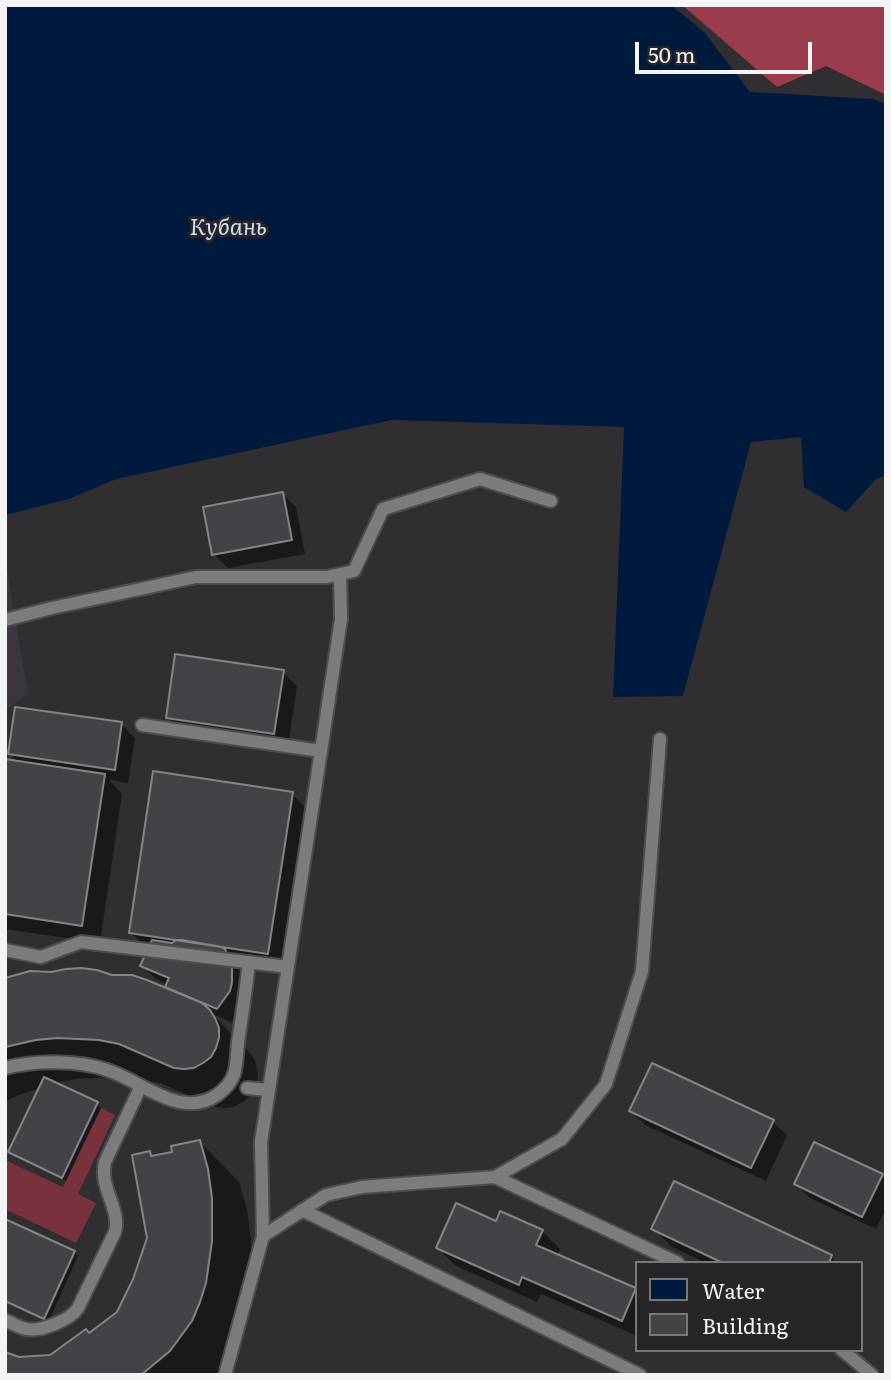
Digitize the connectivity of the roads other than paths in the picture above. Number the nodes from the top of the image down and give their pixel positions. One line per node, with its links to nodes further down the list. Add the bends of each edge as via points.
1 (551, 501): 2 (lane, via 480,480 383,509 354,571)
2 (340, 574): 3 (lane, via 196,577); 6 (lane, via 341,620)
3 (5, 621)
4 (142, 725): 6 (lane)
5 (660, 739): 14 (lane, via 642,971 606,1084 562,1139)
6 (321, 751): 9 (lane)
7 (5, 950): 8 (lane, via 41,957 81,942)
8 (249, 962): 9 (lane); 11 (lane, via 234,1075 228,1084 212,1098 187,1104)
9 (288, 967): 13 (lane)
10 (5, 1068): 11 (lane, via 35,1063 83,1065 107,1069)
11 (141, 1086): 18 (lane, via 103,1173 117,1224 115,1232 74,1315 29,1330)
12 (247, 1087): 13 (lane)
13 (269, 1090): 16 (lane, via 261,1142)
14 (495, 1177): 15 (lane, via 362,1187 326,1195); 17 (lane)
15 (302, 1210): 16 (lane); 21 (lane)
16 (262, 1236): 20 (lane)
17 (674, 1261)
18 (5, 1320)
19 (844, 1352): 22 (lane)
20 (225, 1375)
21 (640, 1375)
22 (872, 1375)

